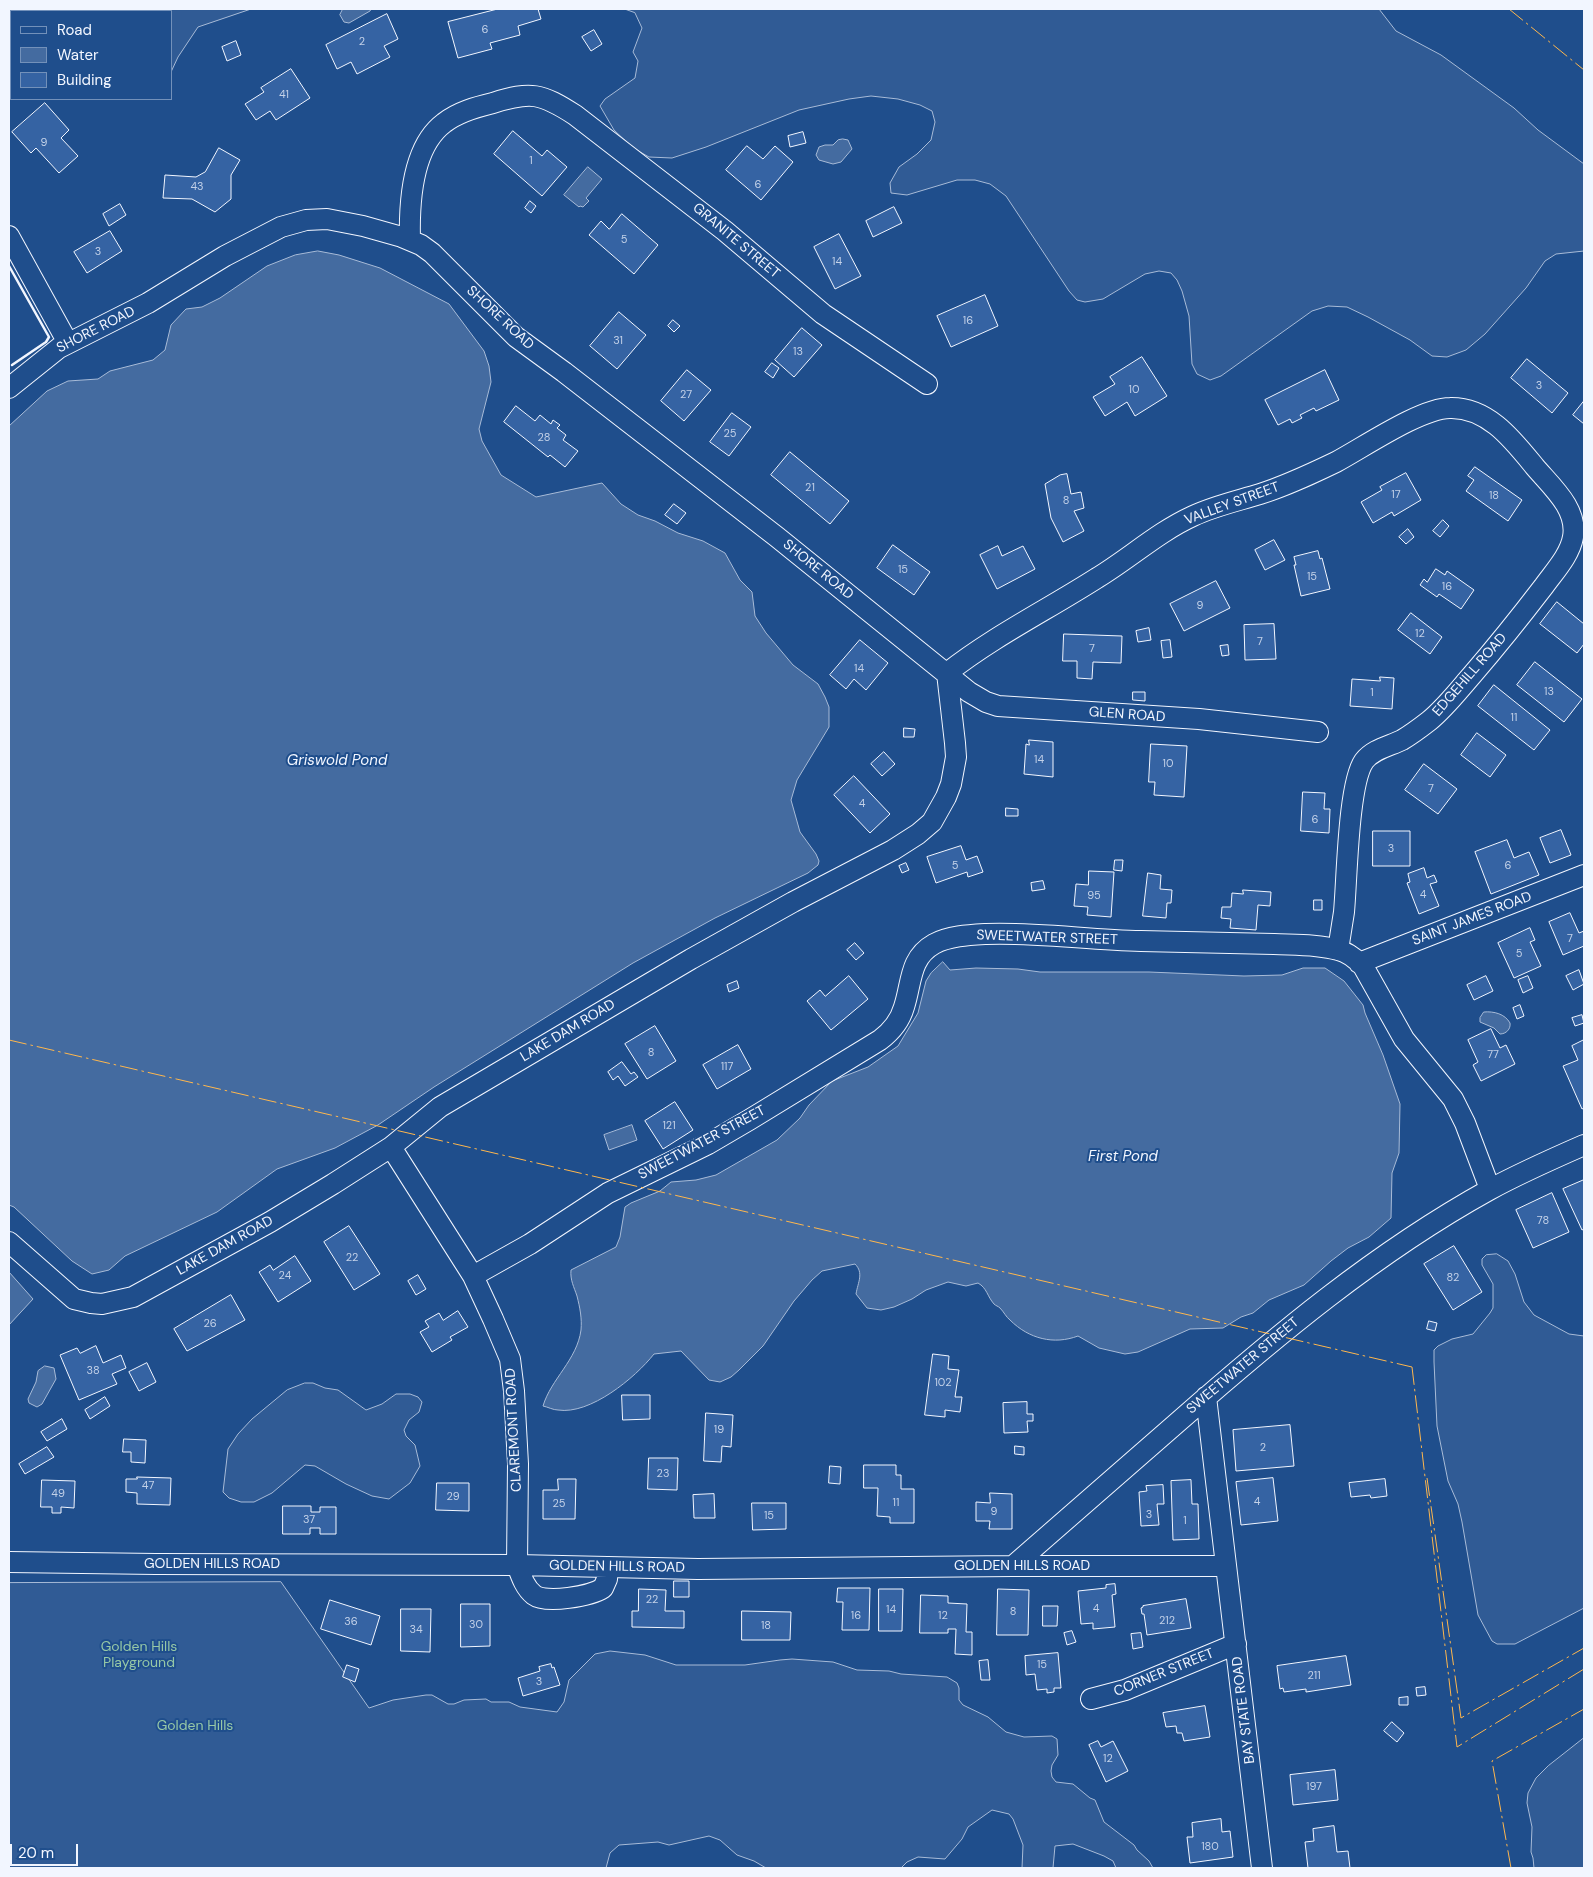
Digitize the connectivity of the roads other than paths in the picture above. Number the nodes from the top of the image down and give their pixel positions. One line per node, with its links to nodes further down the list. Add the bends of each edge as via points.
1 (9, 236): 3 (street)
2 (410, 240): 3 (street, SHORE ROAD, via 341,221 314,219 289,224 226,256 148,303); 4 (street, GRANITE STREET, via 420,154 432,134 456,115 476,107 535,95 556,102 575,115 726,230 813,306); 7 (street, SHORE ROAD, via 432,253 516,337 777,537)
3 (68, 342): 5 (street, SHORE ROAD)
4 (927, 384)
5 (9, 388)
6 (1482, 415): 7 (street, VALLEY STREET, via 1463,408 1436,409 1299,479 1190,517 1153,538 1083,587 998,636); 10 (street, EDGEHILL ROAD, via 1513,442 1560,496 1574,524 1572,542 1565,557 1530,604 1445,707 1416,732 1371,754 1363,762 1354,794)
7 (946, 673): 8 (street, GLEN ROAD, via 994,706 1198,719); 13 (street, LAKE DAM ROAD, via 956,743 954,771 939,812 927,827 893,850 792,902 471,1088 440,1107)
8 (1318, 732)
9 (1584, 875): 11 (street, SAINT JAMES ROAD)
10 (1338, 950): 11 (street, SWEETWATER STREET); 16 (street, SWEETWATER STREET, via 1312,946 1006,934 968,935 940,942 918,959 902,1012 896,1025 884,1036 708,1144 608,1193 530,1244)
11 (1360, 963): 14 (street, SWEETWATER STREET, via 1404,1039 1453,1099)
12 (1584, 1145): 14 (street, SWEETWATER STREET)
13 (391, 1147): 15 (street, LAKE DAM ROAD, via 270,1222 133,1297 112,1303 96,1304 70,1296); 16 (street, CLAREMONT ROAD)
14 (1490, 1189): 17 (street, SWEETWATER STREET, via 1419,1233 1323,1300)
15 (9, 1242)
16 (472, 1276): 20 (street, CLAREMONT ROAD, via 511,1366 518,1464)
17 (1206, 1397): 18 (street, BAY STATE ROAD); 21 (street, SWEETWATER STREET)
18 (1225, 1559): 21 (street, GOLDEN HILLS ROAD); 23 (street, BAY STATE ROAD)
19 (9, 1562): 20 (street, GOLDEN HILLS ROAD)
20 (517, 1565): 22 (street, GOLDEN HILLS ROAD); 22 (street, via 530,1591 536,1597 549,1598 599,1591 606,1583)
21 (1013, 1566): 22 (street, GOLDEN HILLS ROAD, via 698,1570)
22 (608, 1567)
23 (1236, 1644): 24 (street, CORNER STREET, via 1125,1690); 25 (street, BAY STATE ROAD)
24 (1091, 1699)
25 (1262, 1868)

